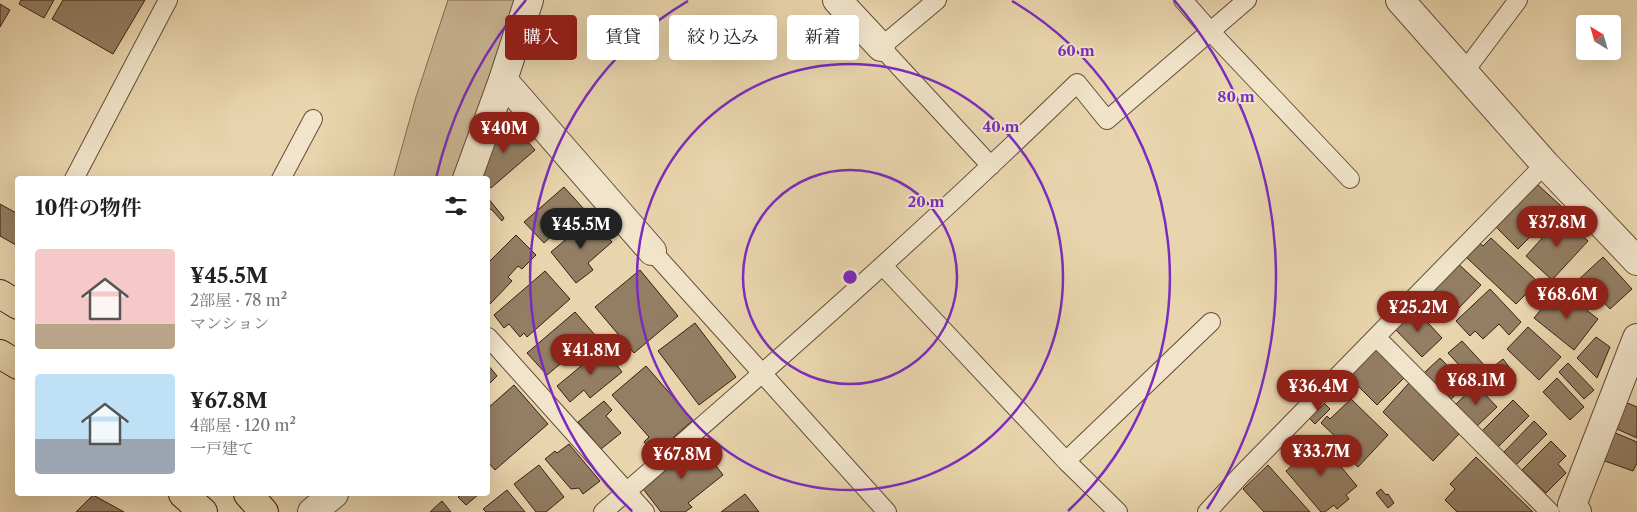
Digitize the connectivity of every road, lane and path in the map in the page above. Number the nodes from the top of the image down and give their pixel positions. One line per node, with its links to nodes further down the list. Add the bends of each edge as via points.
1 (168, 0): 16 (lane)
2 (529, 0): 12 (street)
3 (837, 0): 10 (street)
4 (937, 0): 10 (lane)
5 (1183, 0): 9 (lane)
6 (1247, 0): 9 (lane)
7 (1400, 0): 11 (street)
8 (1518, 0): 11 (lane)
9 (1210, 31): 15 (lane, via 1107,120 1076,83); 19 (lane)
10 (881, 47): 15 (lane)
11 (1464, 72): 14 (street)
12 (503, 80): 18 (street); 20 (street)
13 (313, 119): 17 (lane)
14 (1545, 164): 21 (street); 24 (lane)
15 (991, 166): 22 (lane)
16 (76, 176)
17 (283, 176)
18 (468, 176)
19 (1350, 179)
20 (652, 251): 29 (lane)
21 (1637, 261)
22 (883, 266): 29 (lane); 30 (lane)
23 (1211, 322): 30 (lane)
24 (1376, 337): 42 (lane); 43 (lane)
25 (1637, 338): 44 (street, via 1572,505)
26 (490, 339): 31 (lane)
27 (0, 354): 28 (main road)
28 (15, 363)
29 (761, 372): 31 (lane); 40 (lane)
30 (1066, 461): 41 (lane)
31 (626, 492): 38 (lane); 39 (lane)
32 (186, 496): 35 (main road)
33 (250, 496): 36 (main road)
34 (332, 496): 37 (street)
35 (204, 512)
36 (264, 512)
37 (312, 512)
38 (603, 512)
39 (645, 512)
40 (887, 512)
41 (1118, 512)
42 (1207, 512)
43 (1550, 512)
44 (1577, 512)

